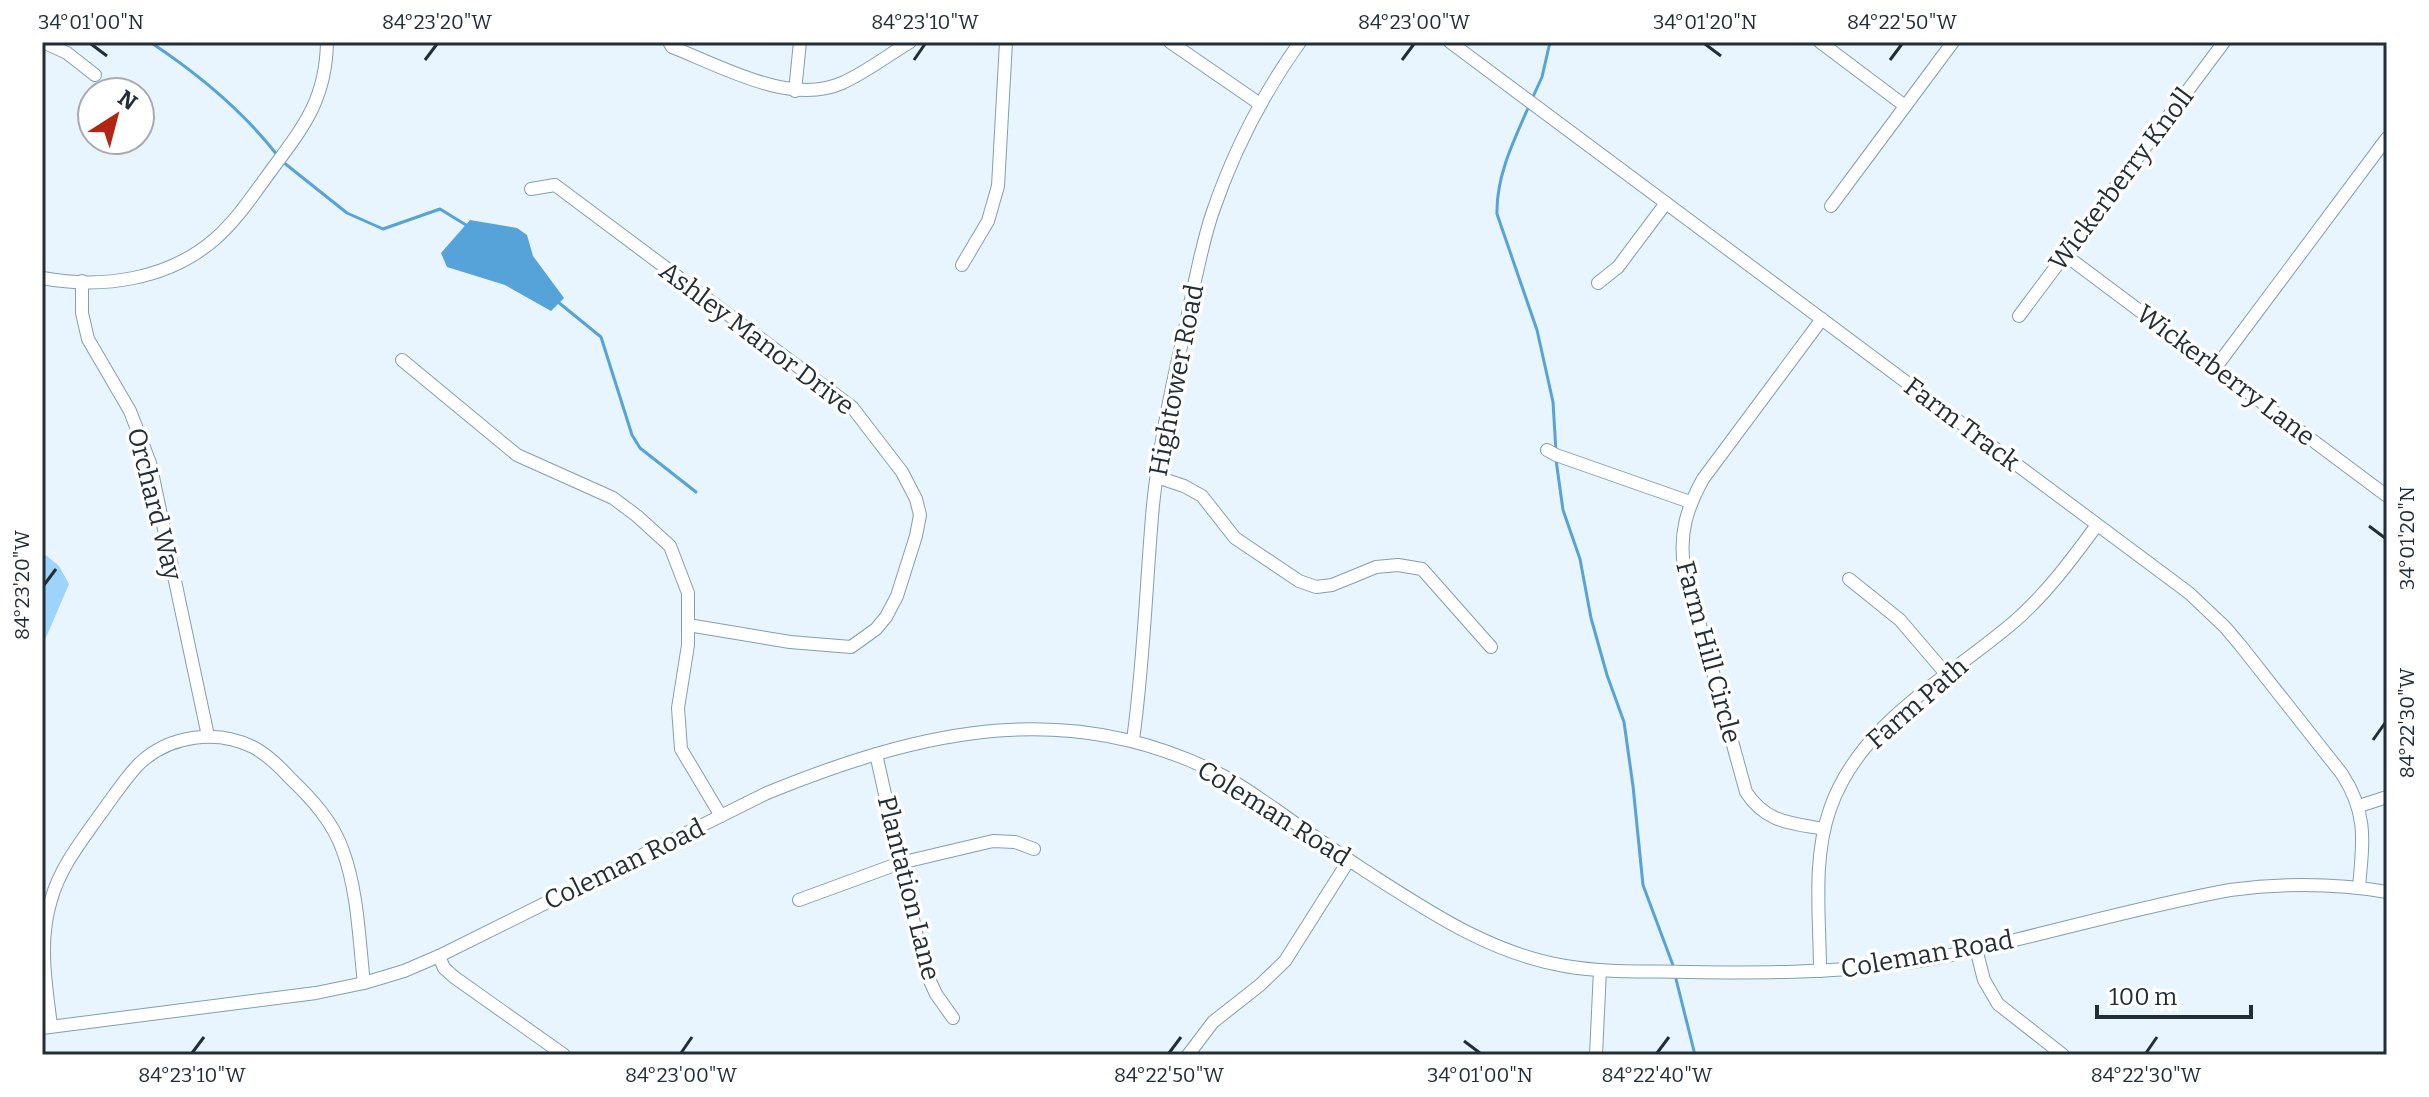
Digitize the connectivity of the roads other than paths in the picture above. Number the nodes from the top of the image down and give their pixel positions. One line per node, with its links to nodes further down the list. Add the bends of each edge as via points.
1 (43, 42): 13 (street)
2 (327, 42): 24 (street, via 324,81 311,113 217,238 175,266 144,277)
3 (669, 42): 14 (street, via 771,86)
4 (800, 42): 14 (street)
5 (910, 42): 14 (street, via 842,83)
6 (1006, 42): 22 (street, via 998,186 988,221)
7 (1170, 42): 15 (street)
8 (1300, 42): 15 (street, Hightower Road)
9 (1450, 42): 19 (street, Farm Track)
10 (1820, 42): 16 (street)
11 (1953, 42): 16 (street)
12 (2224, 42): 21 (street, Wickerberry Knoll)
13 (95, 75)
14 (795, 91)
15 (1260, 104): 31 (street, Hightower Road, via 1211,216 1171,389)
16 (1905, 106): 20 (street)
17 (2387, 138): 29 (street)
18 (531, 189): 36 (street, Ashley Manor Drive, via 555,185 852,407 916,499 916,536 897,596 876,629 851,647)
19 (1666, 203): 25 (street, via 1618,267); 27 (street, Farm Track)
20 (1831, 206)
21 (2065, 255): 26 (street, Wickerberry Knoll); 29 (street, Wickerberry Lane)
22 (962, 265)
23 (42, 278): 24 (street)
24 (82, 281): 39 (street, Orchard Way, via 88,339 130,411 150,463)
25 (1598, 283)
26 (2019, 316)
27 (1822, 319): 33 (street, Farm Hill Circle); 34 (street, Farm Track)
28 (402, 360): 36 (street, via 517,455 613,498 670,546 688,593)
29 (2216, 367): 32 (street, Wickerberry Lane)
30 (1547, 450): 33 (street)
31 (1157, 477): 37 (street, via 1202,496 1235,538 1316,587 1376,567 1422,569); 40 (street, Hightower Road)
32 (2387, 496)
33 (1690, 502): 45 (street, Farm Hill Circle, via 1682,534 1684,567 1746,792 1769,817)
34 (2097, 525): 38 (street, Farm Path, via 2036,602); 43 (street, Farm Track, via 2189,593 2225,627 2342,774)
35 (1849, 579): 38 (street, via 1900,620)
36 (688, 625): 44 (street, via 678,708 681,749)
37 (1491, 647)
38 (1947, 675): 45 (street, Farm Path, via 1863,748 1840,786)
39 (208, 736): 56 (street, via 238,741 266,755 329,823 351,876); 58 (street, via 172,743 141,763 64,868 43,937)
40 (1133, 740): 41 (street, Coleman Road, via 1074,730 1013,728); 47 (street, Coleman Road, via 1233,781)
41 (876, 754): 44 (street, Coleman Road, via 820,771); 48 (street, Plantation Lane)
42 (2387, 797): 43 (street)
43 (2359, 806): 49 (street, Farm Track, via 2364,838)
44 (721, 816): 53 (street, Coleman Road)
45 (1824, 829): 55 (street, Farm Path)
46 (1034, 849): 48 (street, via 993,841)
47 (1349, 860): 54 (street, Coleman Road, via 1487,942 1564,966); 60 (street, via 1285,961 1225,1011)
48 (900, 863): 51 (street); 57 (street, Plantation Lane, via 924,968)
49 (2359, 887): 50 (street, Coleman Road); 52 (street, Coleman Road, via 2295,884 2230,890)
50 (2387, 892)
51 (799, 900)
52 (1976, 949): 55 (street, Coleman Road); 62 (street, via 1984,980 1998,1004)
53 (439, 956): 56 (street, Coleman Road); 59 (street, via 454,977)
54 (1600, 970): 55 (street, Coleman Road); 61 (street)
55 (1820, 971)
56 (364, 983): 58 (street, Coleman Road)
57 (953, 1018)
58 (47, 1027)
59 (564, 1055)
60 (1188, 1055)
61 (1596, 1055)
62 (2063, 1055)

